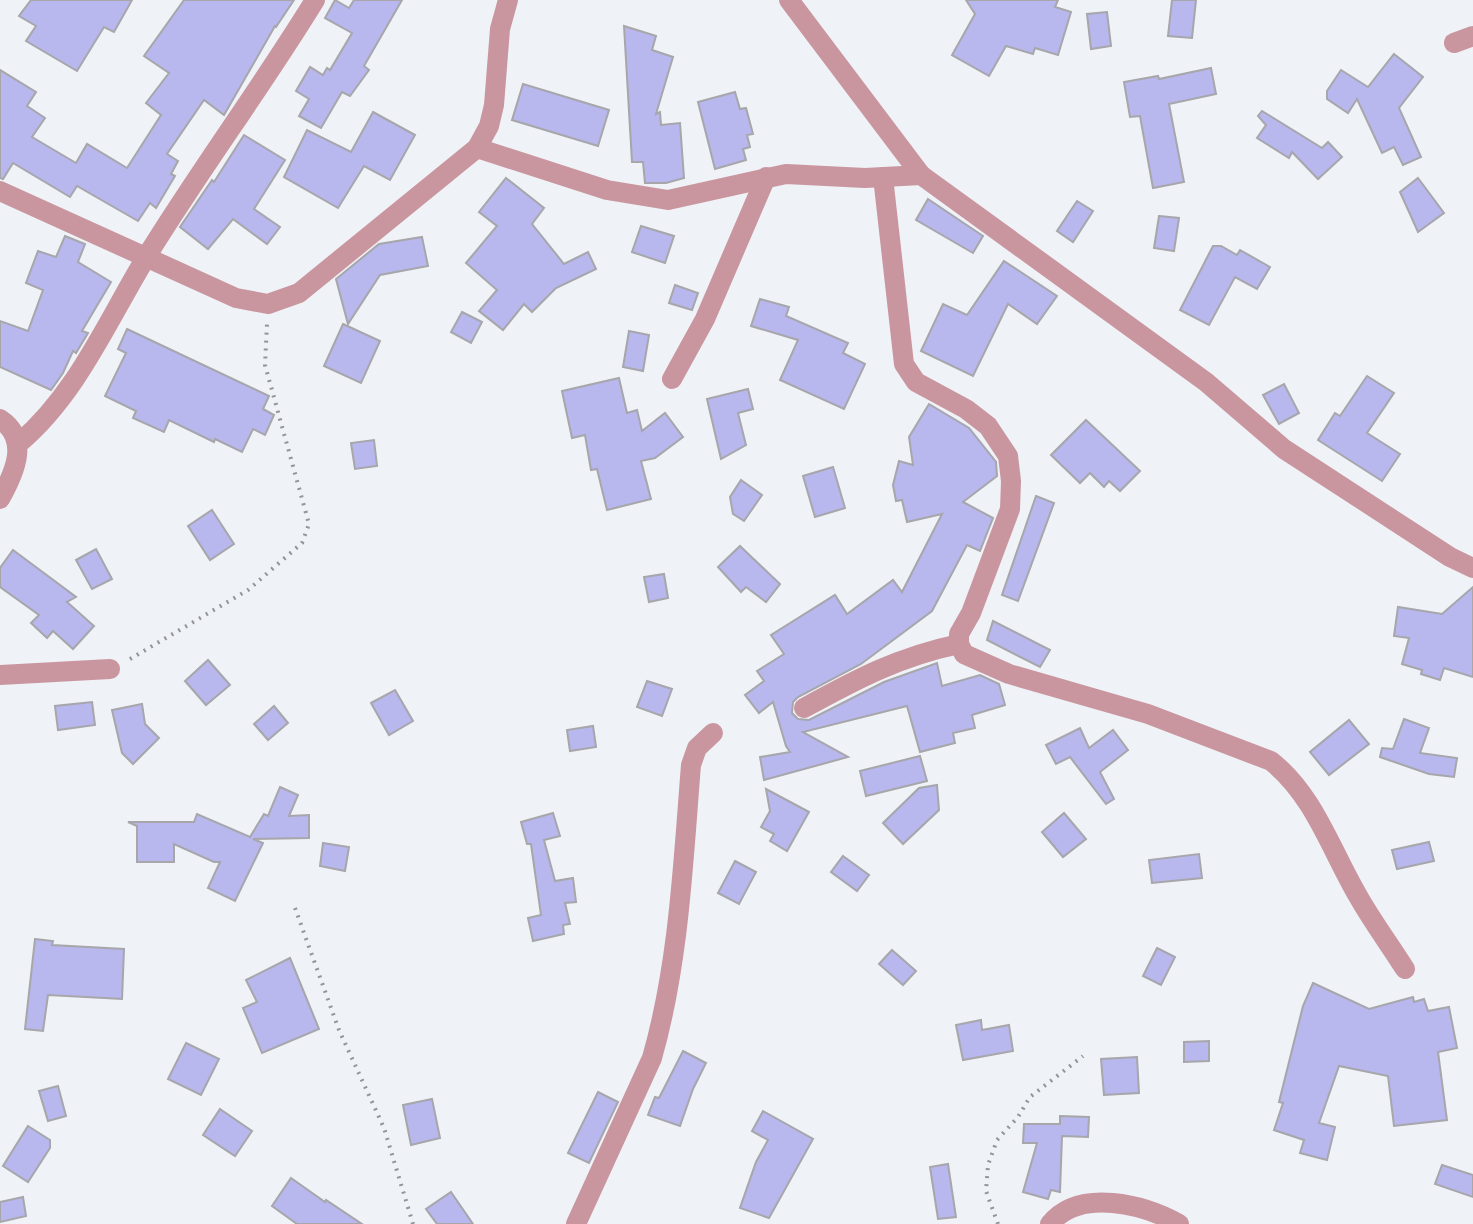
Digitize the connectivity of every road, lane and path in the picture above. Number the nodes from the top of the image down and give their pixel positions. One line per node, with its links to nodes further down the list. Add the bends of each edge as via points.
1 (315, 0): 9 (street)
2 (508, 0): 4 (street, via 500,29 494,105)
3 (789, 0): 5 (street)
4 (477, 148): 6 (street, via 607,190 668,200); 10 (street, via 299,293)
5 (921, 175): 7 (street); 15 (street, via 1206,382 1284,449)
6 (766, 177): 7 (street); 11 (street, via 705,319)
7 (883, 177): 16 (street, via 904,364 916,382 988,426 1008,456 1010,509)
8 (0, 191): 9 (street)
9 (146, 258): 10 (street, via 236,298); 13 (street, via 55,406)
10 (268, 304): 17 (path, via 265,365 309,524 302,543 248,590)
11 (672, 379)
12 (0, 419): 13 (street)
13 (19, 443): 14 (street)
14 (0, 499)
15 (1473, 568)
16 (959, 644): 19 (street, via 873,670); 22 (street, via 964,654 1009,674 1148,714 1271,761 1303,792 1358,896)
17 (110, 669): 18 (street)
18 (0, 675)
19 (804, 708)
20 (713, 733): 25 (street, via 697,748 691,765 673,969 659,1033)
21 (295, 908): 24 (path, via 339,1030 384,1128)
22 (1405, 969)
23 (1083, 1056): 26 (path, via 1030,1097 997,1140 986,1191)
24 (413, 1224)
25 (576, 1224)
26 (998, 1224)
27 (1050, 1224): 28 (street, via 1074,1208 1094,1203 1155,1210)
28 (1179, 1224)

